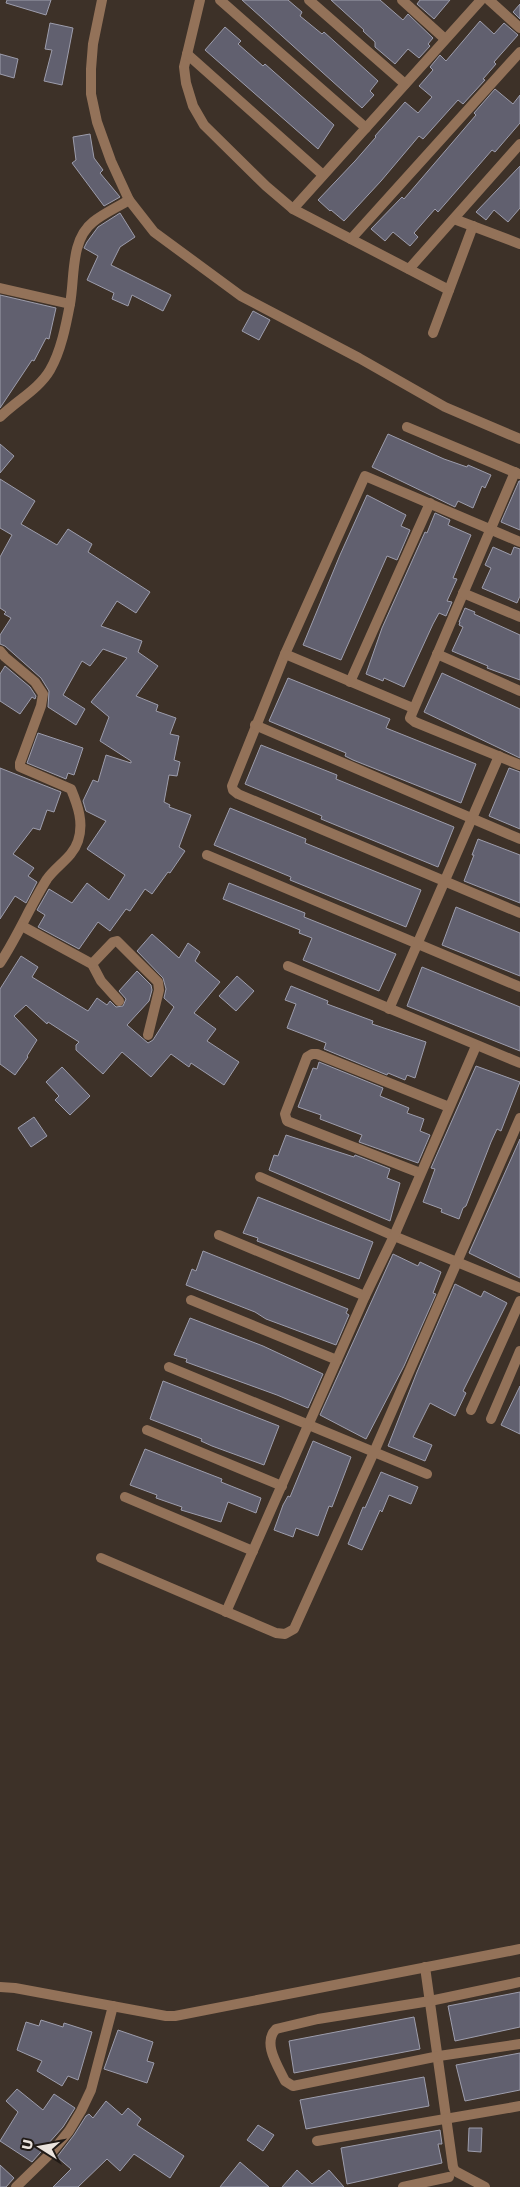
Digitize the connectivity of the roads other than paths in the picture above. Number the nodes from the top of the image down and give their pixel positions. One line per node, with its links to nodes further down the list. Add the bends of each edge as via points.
1 (102, 0): 16 (street, via 93,44 91,94 104,143)
2 (200, 0): 11 (street)
3 (220, 0): 13 (street)
4 (310, 0): 12 (street)
5 (402, 0): 9 (street)
6 (480, 0): 9 (street)
7 (489, 0): 8 (street)
8 (520, 28)
9 (445, 39): 12 (street)
10 (520, 52): 20 (street)
11 (187, 54): 15 (street); 17 (street, via 184,67 186,84 204,125)
12 (405, 84): 13 (street)
13 (366, 128): 15 (street)
14 (520, 144): 18 (street)
15 (323, 175): 17 (street)
16 (130, 200): 25 (street, via 92,222 81,236); 29 (street, via 163,240 241,296 445,407)
17 (293, 209): 20 (street)
18 (454, 219): 19 (street); 22 (street)
19 (472, 226): 21 (street); 24 (street)
20 (351, 239): 22 (street)
21 (518, 240)
22 (409, 269): 24 (street)
23 (0, 288): 25 (street)
24 (449, 290): 26 (street)
25 (70, 304): 27 (street, via 50,370 41,382)
26 (433, 333)
27 (0, 417)
28 (407, 427): 30 (street)
29 (520, 439)
30 (517, 474): 32 (street)
31 (430, 503): 32 (street); 37 (street, via 365,476); 39 (street)
32 (491, 530): 33 (street); 34 (street)
33 (520, 542)
34 (464, 593): 35 (street); 38 (street)
35 (520, 617)
36 (0, 651): 50 (street, via 4,658 35,682 43,694 20,767 71,789 80,820 78,843 48,878)
37 (284, 654): 39 (street); 42 (street)
38 (437, 654): 40 (street); 41 (street)
39 (350, 682): 41 (street)
40 (520, 691)
41 (414, 708): 43 (street, via 410,718 415,722)
42 (255, 725): 45 (street); 48 (street, via 233,790)
43 (499, 756): 44 (street); 45 (street)
44 (520, 765)
45 (472, 819): 46 (street); 48 (street)
46 (520, 839)
47 (207, 855): 51 (street)
48 (445, 882): 49 (street); 51 (street)
49 (520, 913)
50 (22, 926): 52 (street); 53 (street)
51 (418, 944): 55 (street); 57 (street)
52 (0, 963)
53 (92, 964): 56 (street, via 101,981); 58 (street, via 117,941 157,980 159,990)
54 (288, 966): 57 (street)
55 (520, 987)
56 (120, 1001)
57 (389, 1009): 59 (street)
58 (148, 1036)
59 (476, 1046): 60 (street); 61 (street)
60 (520, 1063)
61 (449, 1107): 63 (street); 63 (street, via 317,1054 307,1057 285,1114 287,1121)
62 (520, 1118): 67 (street)
63 (420, 1173): 66 (street)
64 (260, 1177): 66 (street)
65 (220, 1235): 69 (street)
66 (394, 1236): 67 (street); 69 (street)
67 (456, 1262): 68 (street); 79 (street)
68 (520, 1288)
69 (365, 1296): 73 (street)
70 (191, 1300): 73 (street)
71 (520, 1301): 75 (street)
72 (520, 1351): 76 (street)
73 (337, 1360): 77 (street)
74 (170, 1367): 77 (street)
75 (471, 1410)
76 (491, 1420)
77 (308, 1425): 79 (street); 81 (street)
78 (147, 1430): 81 (street)
79 (374, 1452): 80 (street); 85 (street, via 294,1629 280,1634)
80 (427, 1474)
81 (282, 1486): 83 (street)
82 (125, 1497): 83 (street)
83 (252, 1551): 85 (street)
84 (101, 1558): 85 (street)
85 (226, 1612)
86 (520, 1949): 87 (street)
87 (425, 1968): 90 (street); 91 (street, via 175,2016)
88 (520, 1982): 90 (street)
89 (0, 1987): 91 (street)
90 (430, 2001): 93 (street); 93 (street, via 276,2029 270,2044 285,2081 293,2086)
91 (113, 2006): 98 (street, via 81,2111 52,2152)
92 (520, 2044): 93 (street)
93 (439, 2056): 95 (street)
94 (520, 2106): 95 (street)
95 (447, 2118): 96 (street); 97 (street)
96 (318, 2141)
97 (452, 2174): 99 (street); 100 (street); 101 (street)
98 (16, 2187)
99 (403, 2187)
100 (445, 2187)
101 (485, 2187)

